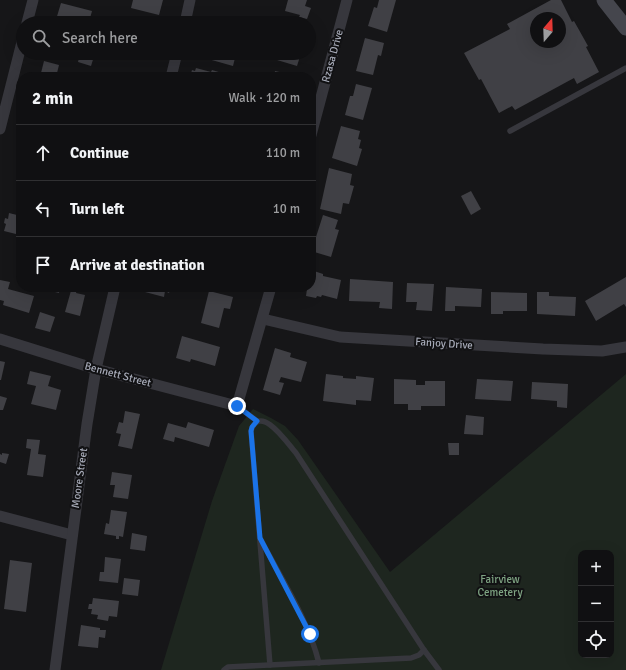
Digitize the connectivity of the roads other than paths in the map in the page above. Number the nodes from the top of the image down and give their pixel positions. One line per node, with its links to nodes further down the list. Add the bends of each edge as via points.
1 (33, 0): 5 (street)
2 (190, 0): 6 (street)
3 (347, 0): 12 (street, Rzasa Drive)
4 (604, 0): 7 (main road)
5 (29, 16)
6 (187, 16)
7 (626, 28)
8 (17, 60): 13 (street)
9 (175, 60): 11 (street)
10 (626, 68): 14 (lane)
11 (172, 72)
12 (316, 116)
13 (0, 129)
14 (510, 131)
15 (114, 292): 20 (street, Moore Street)
16 (270, 292): 17 (street)
17 (263, 319): 19 (street, Fanjoy Drive, via 340,337 543,349 602,351); 21 (street)
18 (0, 339): 20 (street, Bennett Street)
19 (626, 347)
20 (96, 369): 21 (street, Bennett Street); 24 (street, Moore Street)
21 (237, 406): 22 (lane)
22 (257, 421): 25 (lane, via 251,431); 26 (lane, via 264,420 272,425 296,453)
23 (0, 516): 24 (street)
24 (72, 535): 29 (street, Moore Street)
25 (260, 538): 27 (lane, via 307,626); 28 (lane)
26 (424, 650): 27 (lane, via 411,658); 31 (lane)
27 (319, 663): 28 (lane)
28 (270, 665): 30 (lane, via 228,667)
29 (56, 670)
30 (224, 670)
31 (439, 670)

